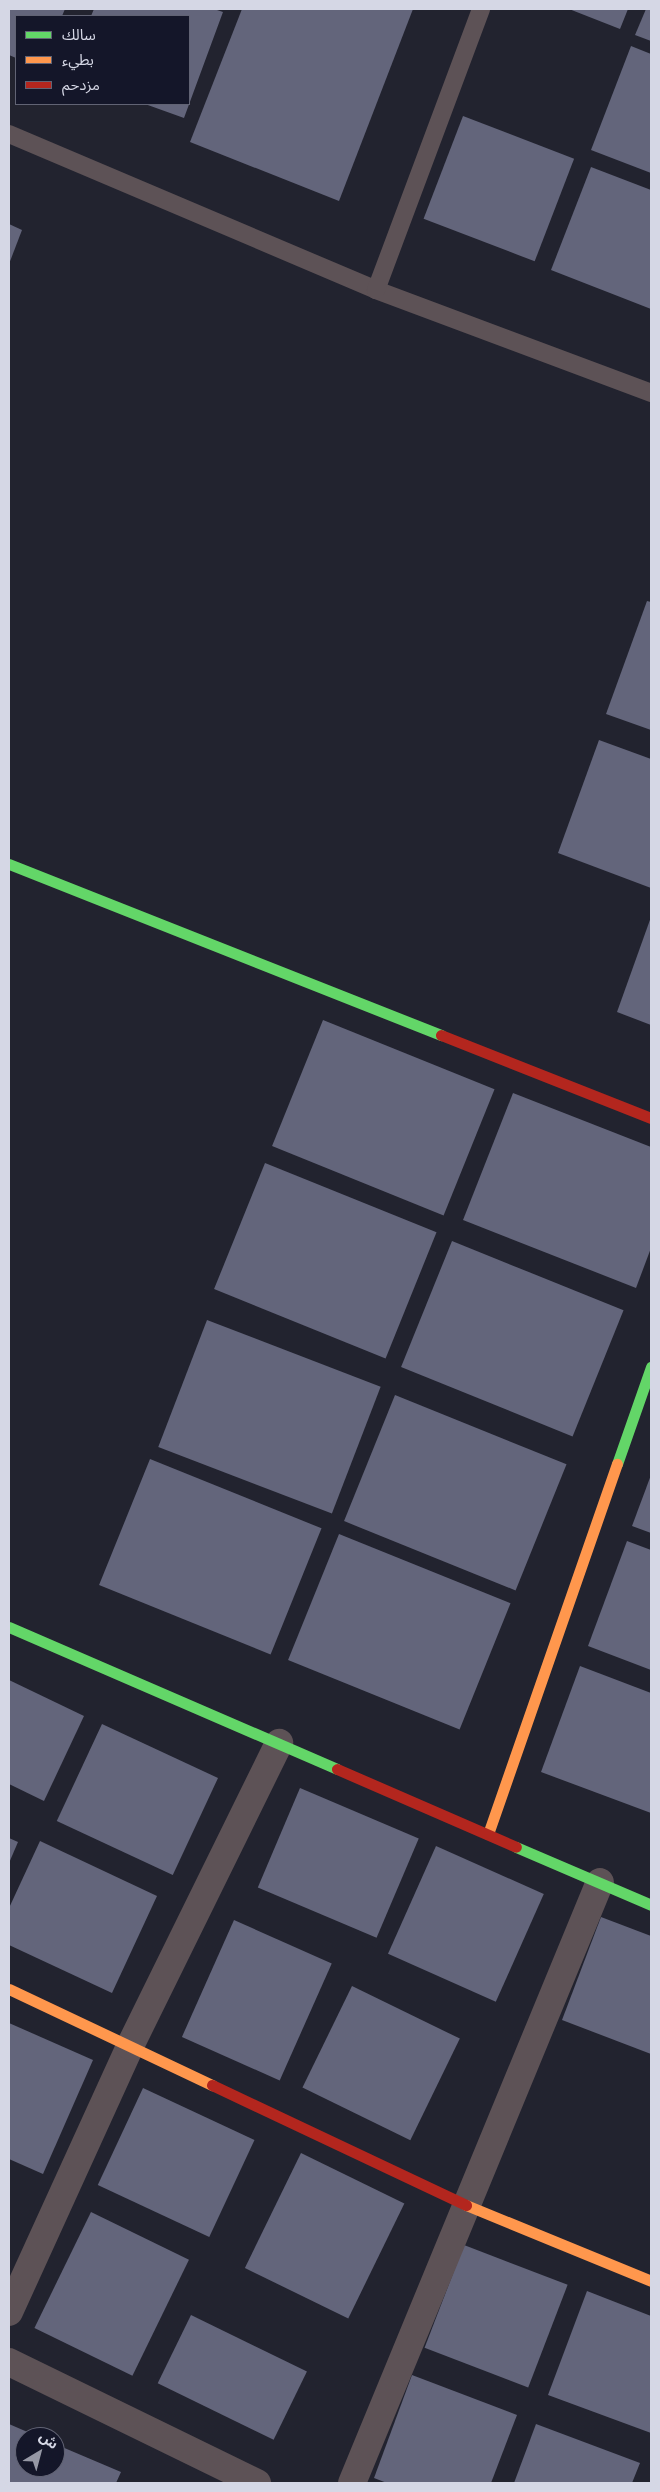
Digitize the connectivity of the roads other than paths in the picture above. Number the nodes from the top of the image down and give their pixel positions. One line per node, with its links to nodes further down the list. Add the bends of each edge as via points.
1 (480, 9): 3 (lane)
2 (9, 134): 3 (lane)
3 (376, 290): 4 (lane)
4 (651, 394)
5 (9, 864): 6 (street)
6 (651, 1118)
7 (651, 1367): 10 (street)
8 (9, 1627): 9 (street)
9 (279, 1743): 10 (street); 14 (street)
10 (488, 1834): 11 (street)
11 (600, 1882): 12 (street); 15 (street)
12 (651, 1905)
13 (9, 1989): 14 (street)
14 (130, 2046): 15 (street); 17 (street)
15 (466, 2205): 16 (street); 20 (street)
16 (651, 2281)
17 (9, 2312)
18 (9, 2362): 19 (street)
19 (258, 2483)
20 (352, 2483)

